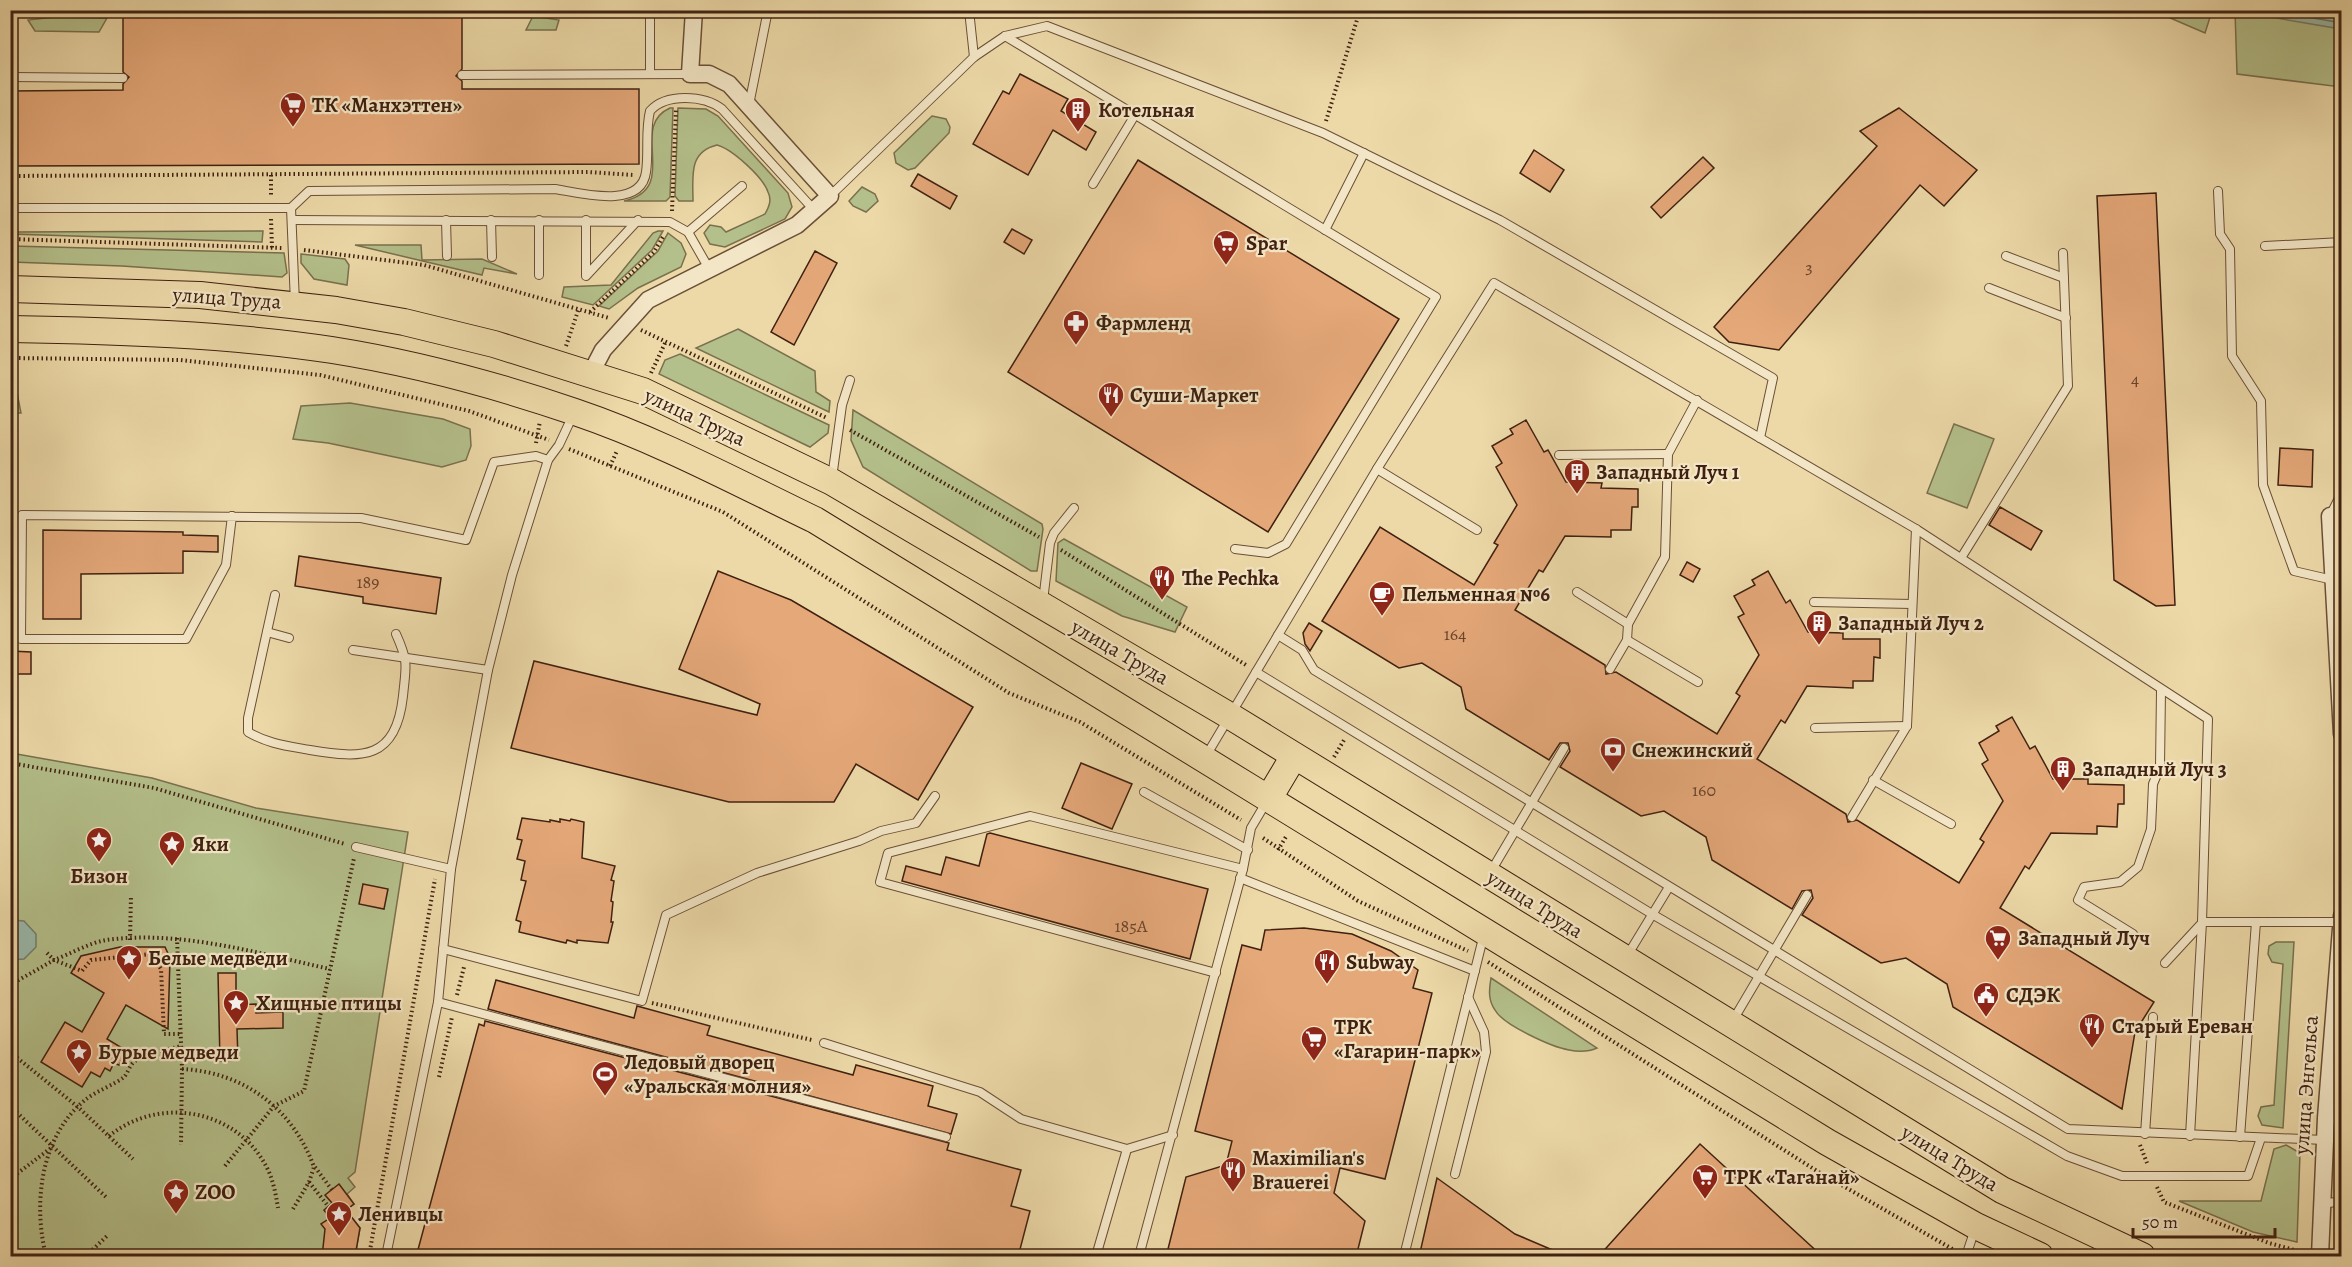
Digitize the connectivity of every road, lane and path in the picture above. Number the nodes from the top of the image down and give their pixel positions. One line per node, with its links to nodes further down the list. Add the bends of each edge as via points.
1 (650, 10): 8 (lane)
2 (694, 10): 9 (street)
3 (768, 10): 13 (lane)
4 (969, 10): 7 (lane)
5 (1360, 10): 15 (path)
6 (1005, 36): 7 (lane); 14 (lane); 15 (lane, via 1047,26)
7 (974, 57): 22 (lane)
8 (651, 74): 9 (lane); 10 (lane)
9 (690, 74): 13 (street, via 719,77)
10 (462, 75)
11 (10, 77): 12 (lane)
12 (123, 78)
13 (749, 105): 22 (street)
14 (1135, 115): 19 (lane); 32 (lane)
15 (1323, 133): 16 (lane)
16 (1364, 153): 32 (lane); 54 (lane, via 1500,220 1773,378)
17 (10, 176): 18 (path, via 588,172)
18 (646, 176): 24 (lane, via 632,193 616,195 555,189 309,190); 25 (lane, via 646,125 650,111 665,100 712,102)
19 (1093, 184)
20 (742, 186): 33 (lane)
21 (2218, 192): 69 (lane, via 2220,234 2230,249 2232,356 2261,401 2263,485 2294,571)
22 (830, 196): 25 (street)
23 (10, 208): 24 (lane)
24 (291, 208): 26 (lane)
25 (815, 211): 40 (street, via 797,225)
26 (293, 220): 27 (lane); 45 (lane)
27 (446, 220): 28 (lane); 37 (lane)
28 (491, 220): 29 (lane); 39 (lane)
29 (540, 220): 30 (lane); 41 (lane)
30 (586, 220): 31 (lane); 31 (lane, via 586,276)
31 (638, 220): 33 (lane, via 670,222)
32 (1325, 230): 67 (lane, via 1436,297 1286,544 1268,553)
33 (688, 232): 40 (lane)
34 (2342, 242): 35 (lane)
35 (2265, 246)
36 (2063, 253): 42 (lane)
37 (447, 256)
38 (2006, 256): 42 (lane)
39 (492, 257)
40 (708, 267): 49 (street, via 648,300 603,350)
41 (539, 275)
42 (2064, 278): 46 (lane)
43 (1989, 288): 46 (lane)
44 (10, 289): 45 (main road, улица Труда, via 108,291)
45 (295, 304): 49 (main road, улица Труда, via 438,330)
46 (2066, 318): 68 (lane, via 2068,386)
47 (10, 330): 52 (main road, улица Труда, via 199,337 332,350 441,373)
48 (10, 358): 53 (path, via 180,360 320,375 469,411)
49 (591, 373): 52 (main road); 60 (main road, улица Труда, via 643,392)
50 (850, 380): 60 (lane, via 840,415)
51 (1697, 400): 54 (lane); 55 (lane); 59 (lane, via 1494,283)
52 (574, 411): 57 (lane, via 560,445); 94 (main road, улица Труда, via 646,439 815,520)
53 (536, 434)
54 (1760, 438): 66 (lane)
55 (1668, 454): 56 (lane); 75 (lane, via 1665,557)
56 (1559, 455)
57 (548, 460): 63 (lane, via 536,456 494,462 466,540 361,518); 84 (lane, via 512,575)
58 (610, 466): 103 (path, via 723,512 1009,693 1080,723 1231,812)
59 (1377, 469): 65 (lane); 78 (lane)
60 (832, 482): 74 (main road, улица Труда)
61 (2342, 492): 64 (lane)
62 (1074, 508): 74 (lane, via 1050,543)
63 (232, 516): 63 (lane, via 22,515 21,639 186,639 226,565)
64 (2330, 516): 69 (street)
65 (1478, 530)
66 (1916, 530): 68 (lane); 73 (lane)
67 (1235, 549)
68 (1961, 558): 87 (lane)
69 (2333, 580): 91 (street)
70 (1577, 592): 75 (lane)
71 (275, 595): 76 (lane)
72 (1814, 602): 73 (lane)
73 (1912, 604): 89 (lane)
74 (1042, 607): 88 (main road, улица Труда)
75 (1628, 624): 80 (lane)
76 (267, 633): 79 (lane); 82 (lane, via 248,718 248,732 264,742 347,756 379,748 393,736 401,710)
77 (396, 634): 82 (lane)
78 (1278, 635): 85 (lane); 100 (lane, via 1302,650 1314,670)
79 (289, 638)
80 (1628, 640): 83 (lane); 86 (lane)
81 (353, 650): 82 (lane)
82 (407, 658): 84 (lane)
83 (1610, 669)
84 (488, 670): 107 (lane)
85 (1256, 672): 88 (lane); 104 (lane)
86 (1698, 682)
87 (2161, 690): 116 (lane, via 2208,719); 120 (lane, via 2160,767 2153,784 2151,829 2138,867 2120,882 2084,887 2078,900)
88 (1230, 716): 93 (main road, улица Труда); 94 (lane)
89 (1907, 726): 90 (lane); 96 (lane)
90 (1815, 728)
91 (2342, 734)
92 (1564, 748): 100 (lane)
93 (1294, 756): 99 (main road); 109 (main road, улица Труда)
94 (1205, 759): 99 (main road, улица Труда)
95 (10, 763): 105 (path, via 154,788)
96 (1873, 780): 101 (lane); 102 (lane)
97 (1144, 792): 106 (lane)
98 (935, 796): 137 (lane, via 916,823 880,831 757,873 666,915)
99 (1269, 798): 103 (lane); 119 (main road, улица Труда)
100 (1531, 803): 104 (lane); 111 (lane)
101 (1852, 817)
102 (1951, 824)
103 (1251, 828): 106 (lane); 126 (path, via 1358,901)
104 (1515, 830): 109 (lane); 114 (lane)
105 (356, 848): 107 (lane); 130 (path)
106 (1248, 850): 108 (lane)
107 (451, 869): 123 (lane)
108 (1243, 869): 110 (lane); 132 (lane, via 1030,816 888,853 880,882)
109 (1488, 876): 127 (main road, улица Труда)
110 (1240, 878): 131 (lane); 132 (lane)
111 (1669, 887): 114 (lane); 124 (lane)
112 (131, 895): 122 (path)
113 (1807, 896): 124 (lane)
114 (1652, 914): 127 (lane); 133 (lane)
115 (2342, 916): 118 (street, улица Энгельса)
116 (2202, 922): 117 (lane); 129 (lane); 156 (lane)
117 (2256, 922): 118 (lane); 158 (lane)
118 (2341, 922): 134 (street, улица Энгельса)
119 (1484, 931): 126 (lane); 179 (main road, улица Труда, via 1827,1142)
120 (2133, 934)
121 (177, 938): 122 (path); 130 (path); 142 (path)
122 (130, 940): 128 (path, via 104,940)
123 (443, 949): 137 (lane); 138 (lane)
124 (1774, 951): 133 (lane); 152 (lane, via 2068,1130)
125 (47, 953): 128 (path)
126 (1478, 956): 131 (lane); 182 (path, via 1817,1171)
127 (1624, 959): 141 (main road, улица Труда)
128 (54, 960): 135 (path); 142 (path, via 82,971 91,960 151,954 161,969 164,1034)
129 (2165, 963)
130 (330, 969): 148 (path, via 304,1091)
131 (1475, 971): 136 (lane)
132 (1216, 973): 154 (lane)
133 (1759, 976): 141 (lane); 169 (lane, via 2067,1156 2122,1176)
134 (2339, 981): 139 (street, улица Энгельса)
135 (10, 985)
136 (1468, 997): 168 (lane, via 1484,1032 1486,1052); 188 (lane)
137 (642, 1001): 143 (path)
138 (438, 1002): 157 (lane); 185 (lane)
139 (2337, 1015): 151 (street, улица Энгельса)
140 (2153, 1017): 153 (lane)
141 (1730, 1024): 190 (main road, улица Труда, via 2002,1190)
142 (181, 1034): 144 (path)
143 (824, 1043): 164 (lane, via 980,1092 1021,1119)
144 (181, 1046): 146 (path); 149 (path, via 139,1058 124,1076 102,1087)
145 (10, 1052): 149 (path)
146 (182, 1069): 148 (path, via 220,1075 242,1084); 150 (path)
147 (10, 1106): 163 (path)
148 (274, 1106): 160 (path); 167 (path, via 297,1130)
149 (78, 1107): 155 (path); 163 (path)
150 (181, 1111): 155 (path, via 141,1117); 160 (path, via 215,1120); 162 (path)
151 (2334, 1120): 161 (street, улица Энгельса)
152 (2134, 1133): 153 (lane); 169 (path)
153 (2145, 1134): 156 (lane)
154 (1173, 1135): 164 (lane); 187 (lane)
155 (109, 1136): 165 (path)
156 (2190, 1136): 158 (lane)
157 (946, 1137)
158 (2240, 1137): 159 (lane)
159 (2261, 1138): 161 (lane); 169 (lane, via 2248,1176)
160 (246, 1140): 166 (path); 177 (path, via 269,1173)
161 (2324, 1140): 175 (street, улица Энгельса)
162 (181, 1145)
163 (51, 1148): 170 (path); 173 (path); 183 (path, via 38,1211)
164 (1127, 1149): 186 (lane)
165 (133, 1159)
166 (225, 1166)
167 (314, 1167): 171 (path); 172 (path)
168 (1455, 1174)
169 (2152, 1176): 181 (path, via 2164,1202 2269,1243)
170 (10, 1179)
171 (309, 1182): 176 (path); 178 (path)
172 (332, 1190)
173 (107, 1197)
174 (2342, 1201): 175 (lane)
175 (2321, 1204): 181 (street, улица Энгельса)
176 (328, 1206)
177 (278, 1208)
178 (293, 1209)
179 (1976, 1226): 182 (lane); 189 (main road, улица Труда)
180 (108, 1235): 184 (path)
181 (2314, 1255)
182 (1966, 1256)
183 (46, 1257)
184 (86, 1257)
185 (386, 1257)
186 (1096, 1257)
187 (1139, 1257)
188 (1404, 1257)
189 (2040, 1257)
190 (2142, 1257)

